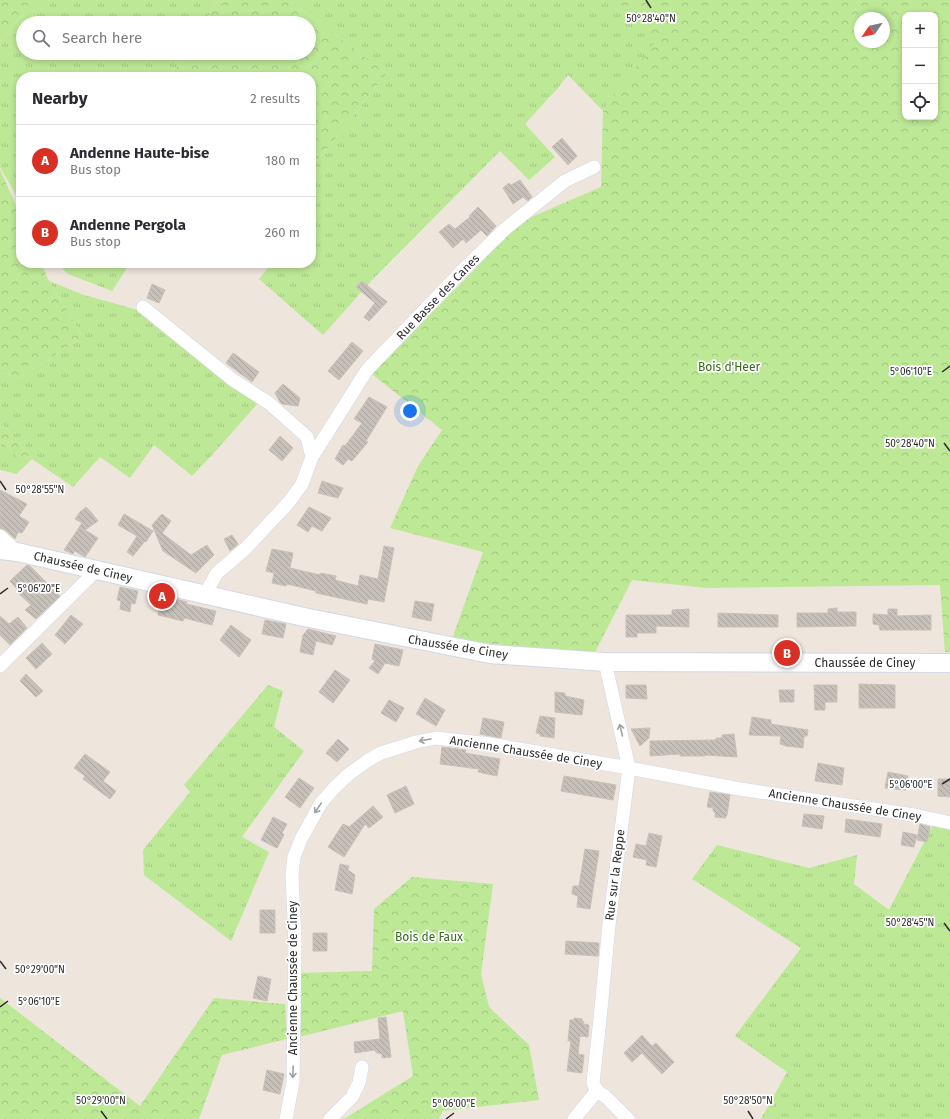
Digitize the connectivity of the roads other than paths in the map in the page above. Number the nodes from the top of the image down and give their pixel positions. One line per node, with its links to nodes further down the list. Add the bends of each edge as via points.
1 (594, 167): 3 (street, Rue Basse des Canes, via 565,181 505,229 461,272 367,370)
2 (143, 307): 3 (street, via 233,380 269,403 307,437)
3 (312, 457): 7 (street, Rue Basse des Canes, via 302,484 289,502 245,549 217,574)
4 (0, 536): 5 (street)
5 (8, 551): 6 (main road, Chaussée de Ciney)
6 (96, 570): 7 (main road, Chaussée de Ciney); 10 (street)
7 (205, 594): 8 (main road, Chaussée de Ciney, via 304,618 490,654)
8 (605, 662): 9 (main road, Chaussée de Ciney); 11 (street, Rue sur la Reppe, one-way to 8)
9 (950, 663)
10 (0, 666)
11 (630, 768): 12 (street, Ancienne Chaussée de Ciney, via 740,789 914,815); 14 (street, Rue sur la Reppe, via 609,925 593,1083); 15 (street, Ancienne Chaussée de Ciney, one-way to 15, via 490,744 436,738 381,753 349,774 334,788 311,819 294,857 293,1082)
12 (950, 823)
13 (362, 1067): 16 (street, via 359,1083 352,1097)
14 (597, 1091): 17 (street); 18 (street)
15 (286, 1119)
16 (330, 1119)
17 (574, 1119)
18 (628, 1119)

